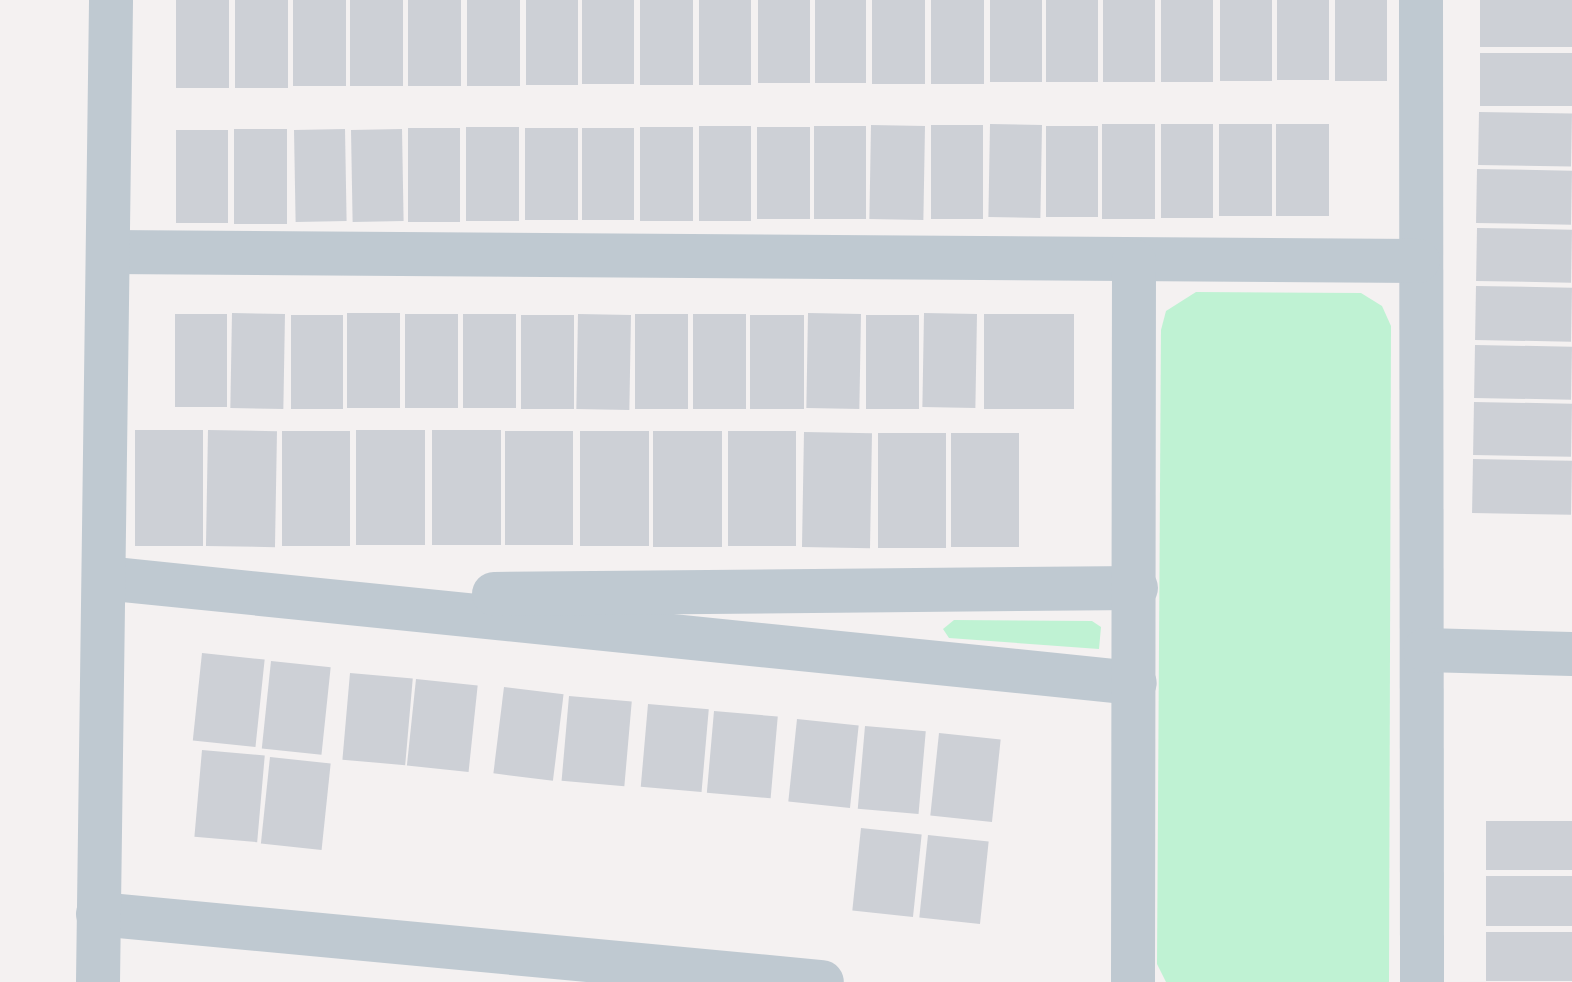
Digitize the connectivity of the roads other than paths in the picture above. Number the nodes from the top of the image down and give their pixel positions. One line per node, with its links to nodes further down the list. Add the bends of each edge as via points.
1 (111, 0): 3 (street)
2 (1421, 0): 5 (street)
3 (109, 252): 4 (street); 6 (street)
4 (1134, 261): 5 (street); 7 (street)
5 (1418, 261): 9 (street)
6 (104, 578): 8 (street); 12 (street)
7 (1136, 588): 8 (street); 11 (street)
8 (269, 595): 11 (street)
9 (1425, 650): 10 (street); 16 (street)
10 (1572, 654)
11 (1135, 683): 15 (street)
12 (98, 914): 13 (street); 14 (street)
13 (98, 982)
14 (822, 982)
15 (1133, 982)
16 (1422, 982)

